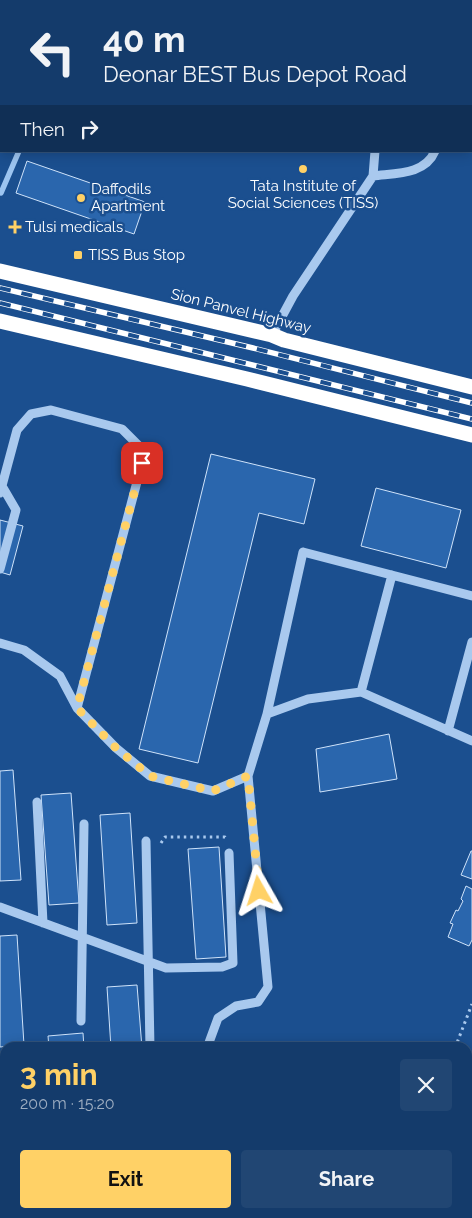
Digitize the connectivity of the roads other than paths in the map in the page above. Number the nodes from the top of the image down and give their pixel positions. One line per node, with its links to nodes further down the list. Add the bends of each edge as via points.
1 (375, 152): 3 (street)
2 (434, 152): 3 (street, via 428,164 412,171)
3 (373, 176): 6 (street, via 293,296)
4 (0, 271): 6 (highway, Sion Panvel Highway)
5 (0, 321): 8 (highway)
6 (272, 335): 7 (highway, Sion Panvel Highway)
7 (472, 387)
8 (472, 435)
9 (1, 489): 10 (street, via 16,510); 16 (street, via 17,430 31,414 51,410 122,429 138,445 142,463)
10 (0, 569)
11 (392, 575): 12 (street); 15 (street); 17 (street, via 303,552)
12 (472, 596)
13 (472, 642): 18 (street)
14 (0, 643): 16 (street, via 24,650 60,676)
15 (362, 692): 17 (street, via 308,699); 18 (street)
16 (77, 708): 20 (street, via 116,748 150,776 213,791)
17 (267, 714): 20 (street)
18 (448, 731): 19 (street)
19 (472, 741)
20 (248, 776): 31 (street, via 268,987 258,1002 236,1006 218,1018)
21 (37, 802): 26 (street)
22 (84, 824): 27 (street)
23 (146, 841): 28 (street)
24 (229, 853): 28 (street, via 233,963 222,967 166,968)
25 (0, 907): 26 (street)
26 (43, 923): 27 (street)
27 (83, 937): 28 (street); 29 (street)
28 (148, 960): 30 (street)
29 (81, 1021)
30 (150, 1042)
31 (209, 1042)

